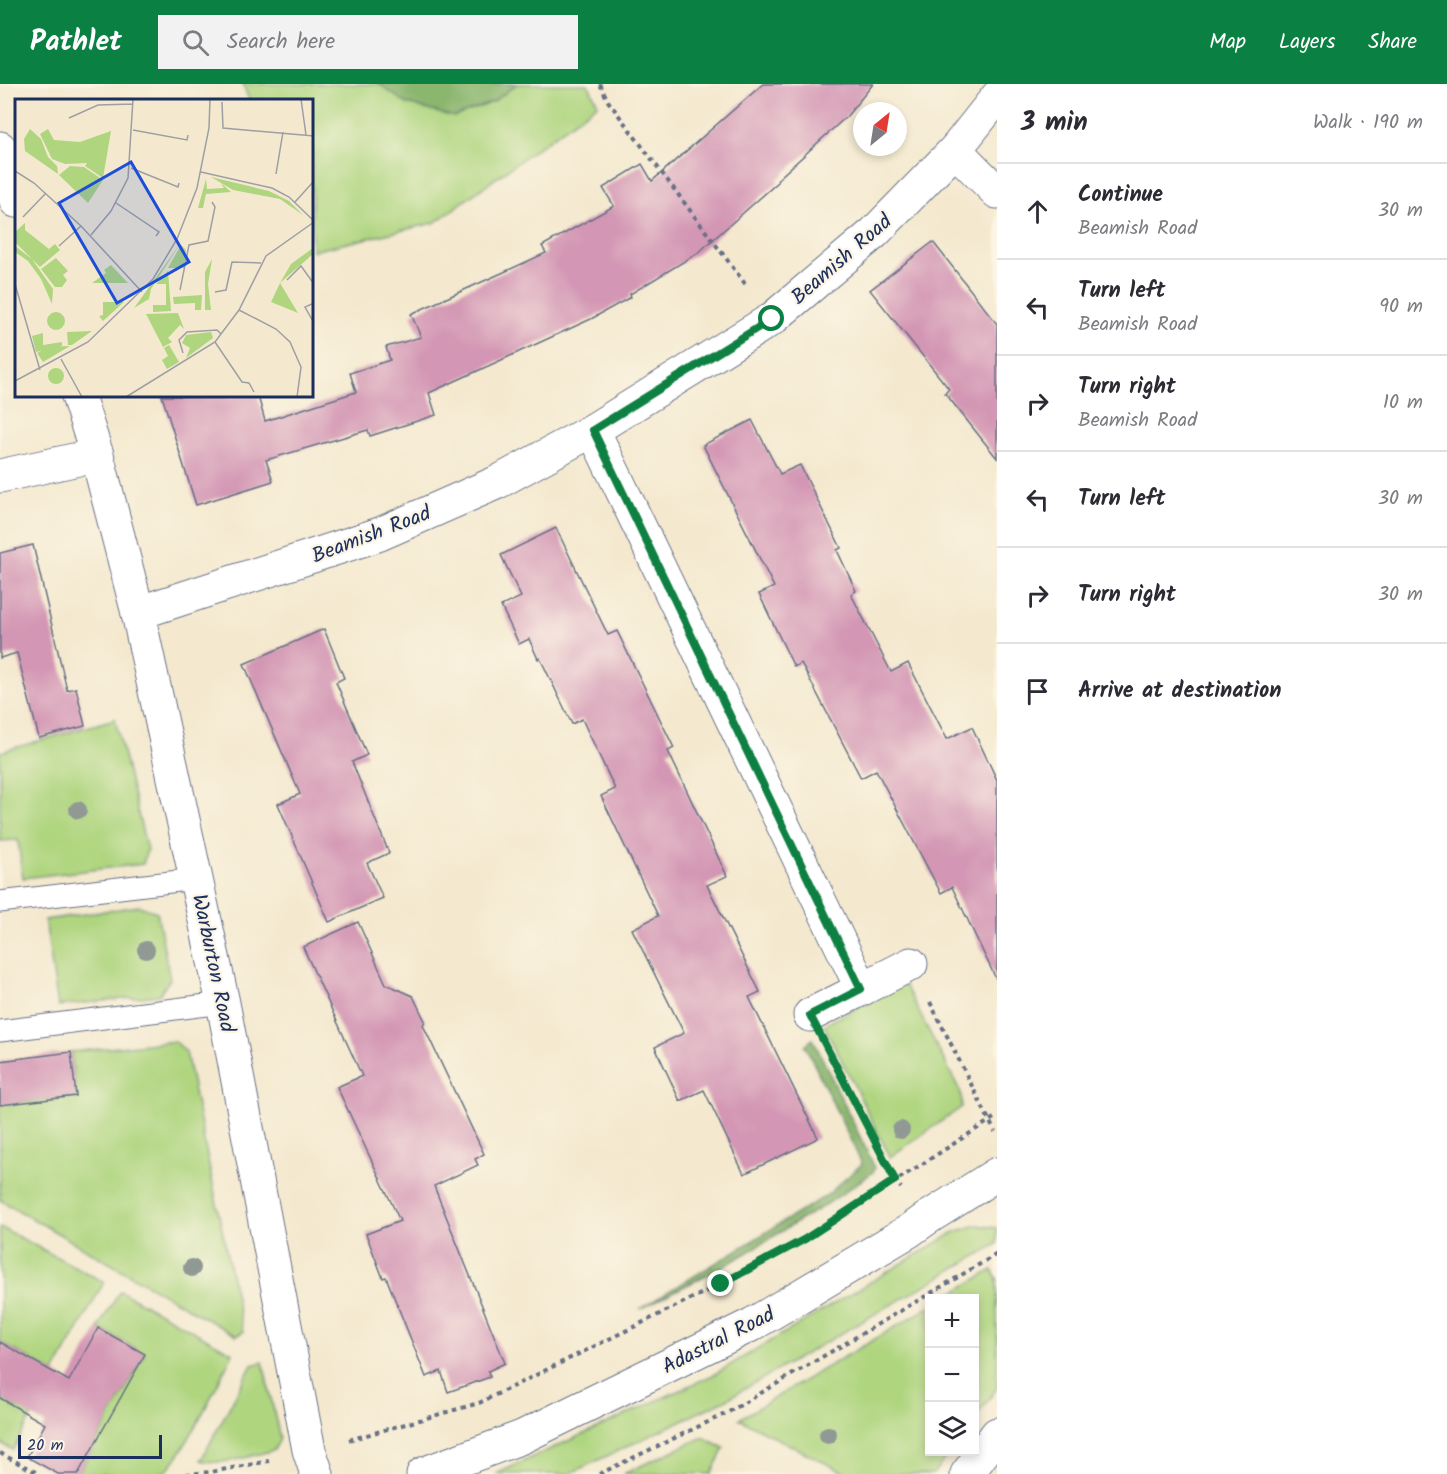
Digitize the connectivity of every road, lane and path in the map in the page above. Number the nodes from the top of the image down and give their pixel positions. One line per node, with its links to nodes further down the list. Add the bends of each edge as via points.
1 (600, 84): 7 (path)
2 (997, 97): 4 (street, Beamish Road)
3 (0, 148): 6 (street)
4 (955, 150): 5 (street); 7 (street, Beamish Road, via 874,234)
5 (997, 192)
6 (15, 198)
7 (772, 319): 9 (street, Beamish Road)
8 (79, 398): 10 (street, Warburton Road)
9 (593, 430): 12 (street, Beamish Road, via 498,482 380,534); 16 (street)
10 (97, 454): 11 (street); 12 (street, Warburton Road)
11 (0, 476)
12 (138, 613): 13 (street, Warburton Road)
13 (196, 879): 14 (lane); 17 (street, Warburton Road)
14 (0, 902)
15 (912, 964): 16 (street); 21 (path)
16 (861, 989): 18 (street)
17 (223, 1004): 19 (lane); 29 (street, Warburton Road)
18 (810, 1015): 24 (path)
19 (0, 1031)
20 (997, 1116): 21 (path)
21 (989, 1121): 22 (path); 24 (path)
22 (997, 1136)
23 (997, 1174): 25 (street, Adastral Road)
24 (895, 1180): 25 (path); 29 (path, via 805,1239 479,1403)
25 (926, 1219): 32 (street, Adastral Road, via 753,1324 522,1437)
26 (997, 1254): 33 (path, via 727,1413)
27 (997, 1434): 34 (street)
28 (0, 1453): 30 (path)
29 (313, 1462): 31 (path)
30 (39, 1474)
31 (186, 1474)
32 (423, 1474)
33 (599, 1474)
34 (967, 1474)

